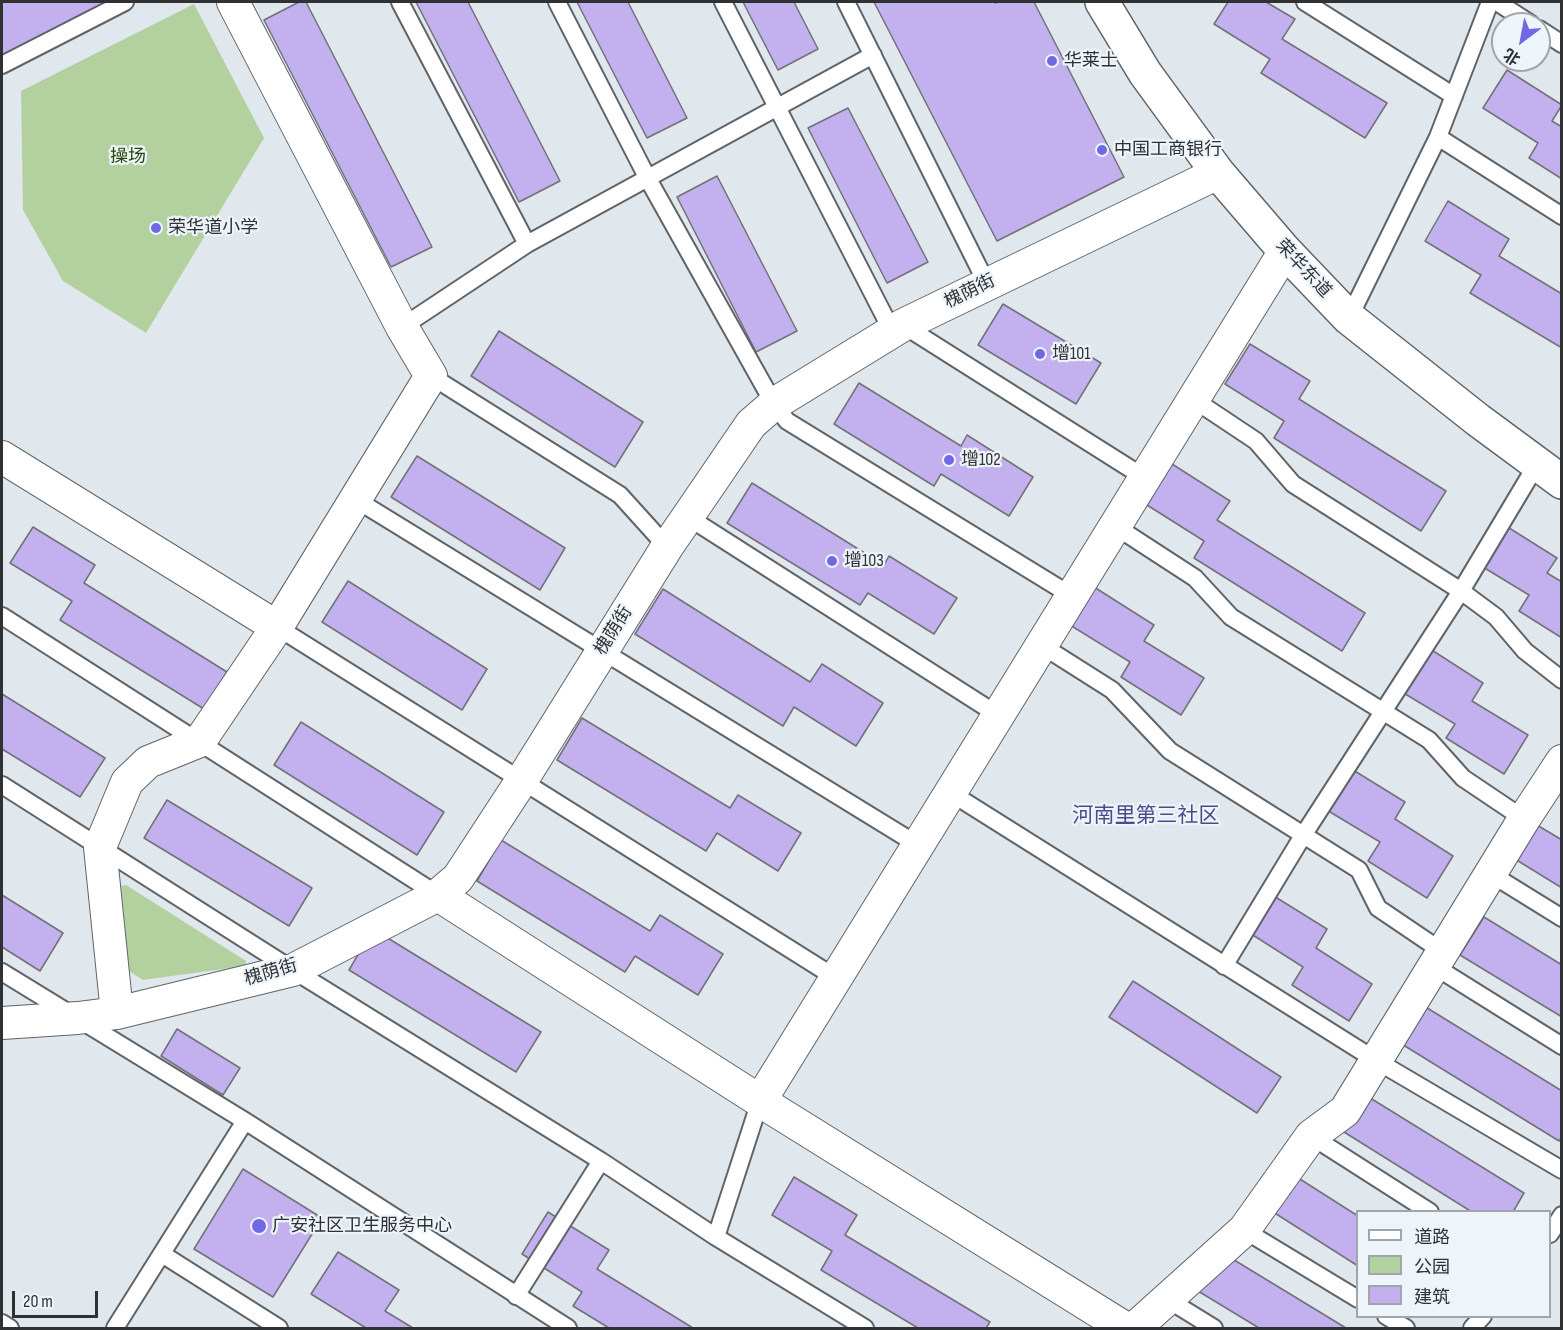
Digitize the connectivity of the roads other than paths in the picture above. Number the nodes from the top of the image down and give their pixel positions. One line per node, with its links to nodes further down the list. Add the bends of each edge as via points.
1 (125, 2): 13 (lane)
2 (235, 2): 24 (street)
3 (400, 2): 20 (lane)
4 (556, 2): 18 (lane)
5 (723, 2): 15 (lane)
6 (846, 2): 12 (lane)
7 (1102, 2): 17 (street, 荣华东道, via 1145,73)
8 (1305, 2): 14 (lane)
9 (1490, 2): 14 (lane)
10 (1497, 2): 11 (lane)
11 (1512, 12)
12 (873, 55): 15 (lane); 22 (lane)
13 (2, 65)
14 (1454, 96): 16 (lane)
15 (777, 108): 18 (lane); 25 (lane)
16 (1438, 137): 19 (lane); 23 (lane)
17 (1218, 173): 21 (street, 荣华东道); 22 (street, 槐荫街)
18 (648, 178): 20 (lane); 28 (lane)
19 (1562, 216)
20 (527, 244): 24 (lane)
21 (1285, 252): 23 (street, 荣华东道); 27 (street)
22 (987, 284): 25 (street, 槐荫街)
23 (1349, 318): 30 (street, 荣华东道)
24 (402, 327): 26 (street)
25 (897, 328): 28 (street, 槐荫街); 31 (lane)
26 (431, 376): 32 (street); 35 (lane, via 620,495)
27 (1193, 399): 31 (street); 36 (lane, via 1256,441 1293,484)
28 (774, 404): 33 (street, 槐荫街, via 751,424); 37 (lane, via 787,421)
29 (2, 457): 39 (street)
30 (1549, 473): 36 (lane)
31 (1145, 478): 34 (street)
32 (355, 499): 39 (street); 41 (lane)
33 (688, 517): 35 (street, 槐荫街); 44 (lane)
34 (1115, 526): 37 (street); 43 (lane, via 1195,578 1231,617)
35 (667, 547): 41 (street, 槐荫街)
36 (1461, 591): 42 (lane, via 1496,617 1525,651); 43 (lane)
37 (1072, 596): 40 (street)
38 (2, 616): 45 (lane)
39 (277, 627): 45 (street); 47 (lane)
40 (1041, 645): 44 (street); 51 (lane, via 1112,690 1170,751)
41 (602, 650): 47 (street, 槐荫街); 52 (lane)
42 (1562, 680)
43 (1384, 712): 50 (lane, via 1429,740 1463,778); 51 (lane)
44 (998, 715): 49 (street)
45 (200, 741): 53 (street, via 148,762 127,782); 55 (lane)
46 (1557, 779): 50 (street)
47 (522, 780): 55 (street, 槐荫街, via 458,878); 61 (lane)
48 (2, 785): 53 (lane)
49 (951, 793): 52 (street); 58 (lane)
50 (1524, 819): 54 (street)
51 (1304, 834): 57 (lane, via 1359,870 1378,908); 58 (lane)
52 (918, 845): 61 (street)
53 (100, 847): 59 (lane); 62 (street)
54 (1491, 874): 56 (lane); 57 (street)
55 (438, 895): 59 (street, 槐荫街); 67 (street)
56 (1562, 918)
57 (1438, 959): 65 (lane); 66 (street)
58 (1224, 966): 66 (lane)
59 (293, 970): 62 (street, 槐荫街); 70 (lane)
60 (2, 972): 63 (lane)
61 (836, 978): 67 (street)
62 (117, 1012): 63 (street, 槐荫街)
63 (78, 1018): 64 (street, 槐荫街); 68 (lane)
64 (2, 1023)
65 (1562, 1046)
66 (1377, 1061): 69 (street, via 1345,1111); 71 (lane)
67 (760, 1101): 76 (lane); 88 (street)
68 (245, 1121): 77 (lane); 78 (lane)
69 (1311, 1136): 72 (lane); 74 (street)
70 (602, 1161): 76 (lane); 78 (lane)
71 (1562, 1170)
72 (1427, 1210)
73 (1562, 1215): 75 (lane)
74 (1244, 1230): 79 (lane); 80 (street)
75 (1551, 1232)
76 (716, 1237): 87 (lane)
77 (162, 1254): 84 (lane); 85 (lane)
78 (516, 1296): 86 (lane)
79 (1356, 1298)
80 (1167, 1299): 89 (street); 90 (lane)
81 (1388, 1318): 91 (lane)
82 (2, 1323): 83 (lane)
83 (10, 1329)
84 (114, 1329)
85 (279, 1329)
86 (568, 1329)
87 (865, 1329)
88 (1125, 1329)
89 (1135, 1329)
90 (1214, 1329)
91 (1406, 1329)

